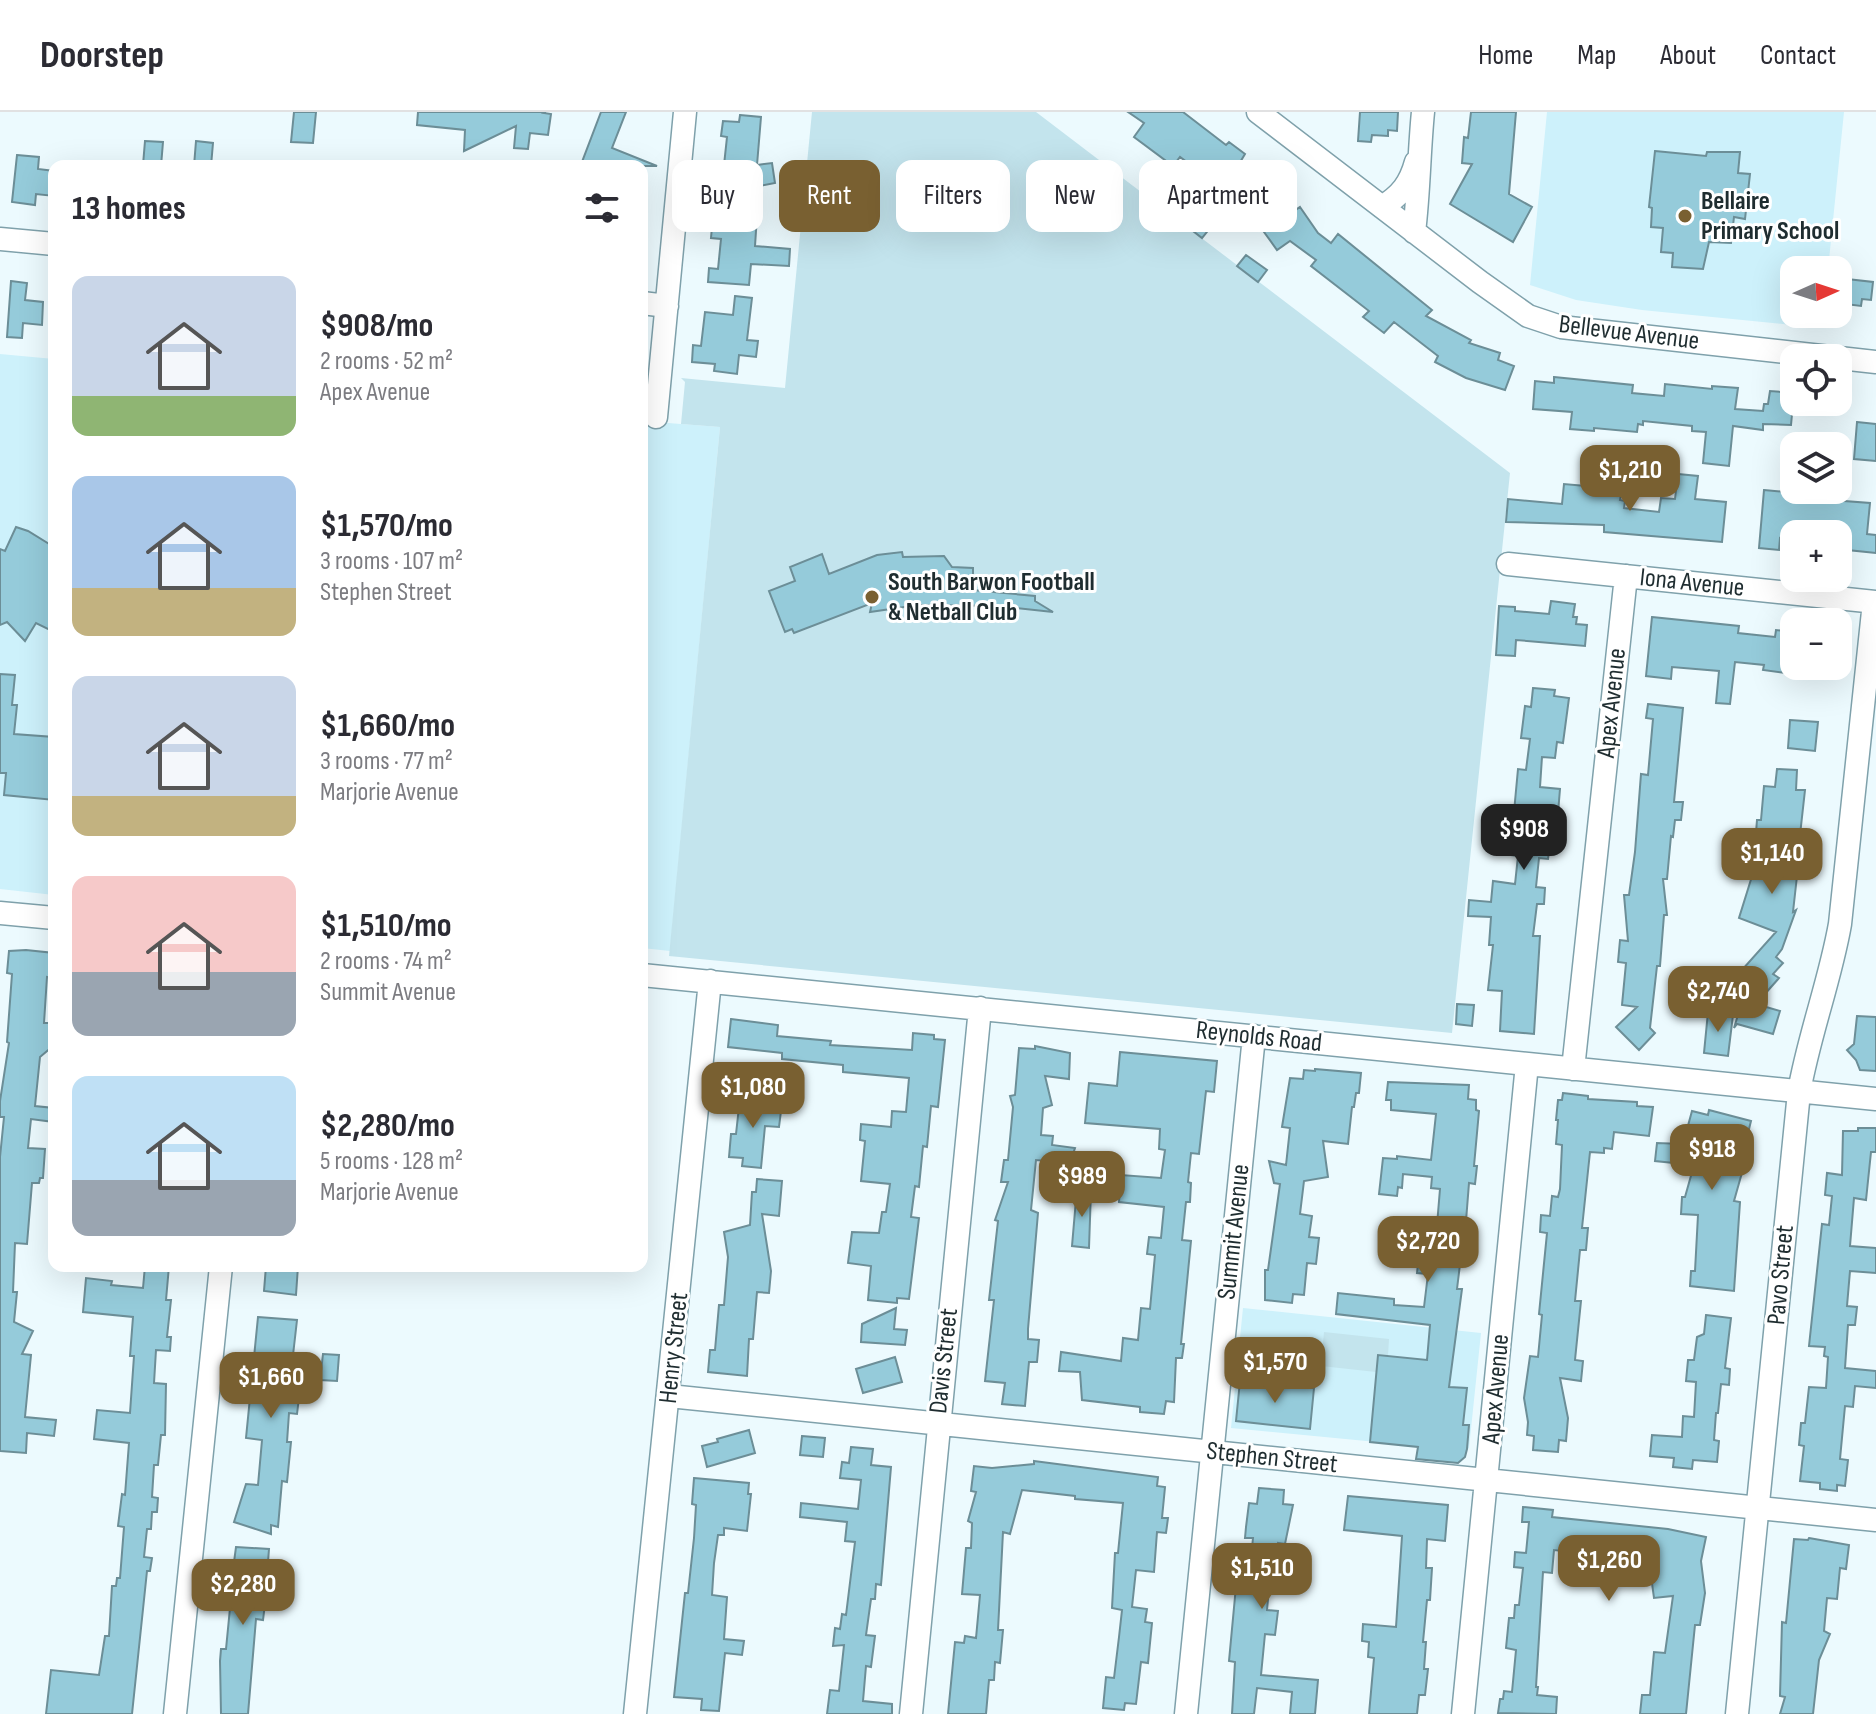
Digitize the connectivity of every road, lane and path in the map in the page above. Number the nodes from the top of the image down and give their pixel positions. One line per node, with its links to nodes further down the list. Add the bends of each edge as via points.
1 (685, 112): 10 (street)
2 (1258, 112): 5 (street, Bellevue Avenue)
3 (1423, 112): 4 (street)
4 (1419, 153): 5 (street, via 1411,181); 6 (street)
5 (1382, 207): 6 (street, Bellevue Avenue)
6 (1414, 232): 11 (street, Bellevue Avenue, via 1528,316 1561,327)
7 (0, 239): 8 (street)
8 (48, 243)
9 (648, 304): 10 (street)
10 (667, 306): 12 (street)
11 (1876, 362)
12 (656, 417)
13 (1508, 564): 14 (street, Iona Avenue)
14 (1626, 576): 15 (street, Iona Avenue); 23 (street, Apex Avenue)
15 (1875, 602): 24 (street, Pavo Street, via 1840,924)
16 (0, 913): 17 (street)
17 (48, 917)
18 (648, 976): 19 (street, Reynolds Road)
19 (710, 981): 20 (street, Reynolds Road); 27 (street, Henry Street)
20 (980, 1008): 21 (street, Reynolds Road); 28 (street, Davis Street)
21 (1254, 1036): 22 (street, Reynolds Road); 29 (street, Summit Avenue)
22 (1527, 1064): 23 (street, Reynolds Road); 30 (street, Apex Avenue)
23 (1573, 1069): 24 (street, Reynolds Road)
24 (1799, 1092): 25 (street, Reynolds Road); 31 (street, Pavo Street)
25 (1876, 1099)
26 (220, 1272): 33 (street)
27 (669, 1396): 28 (street, Stephen Street); 34 (street, Henry Street)
28 (938, 1423): 29 (street, Stephen Street); 35 (street, Davis Street)
29 (1213, 1452): 30 (street, Stephen Street); 36 (street, Summit Avenue)
30 (1487, 1480): 31 (street, Stephen Street); 37 (street, Apex Avenue)
31 (1759, 1508): 32 (street, Stephen Street); 38 (street, Pavo Street)
32 (1876, 1520)
33 (175, 1714)
34 (635, 1714)
35 (911, 1714)
36 (1186, 1714)
37 (1463, 1714)
38 (1737, 1714)

